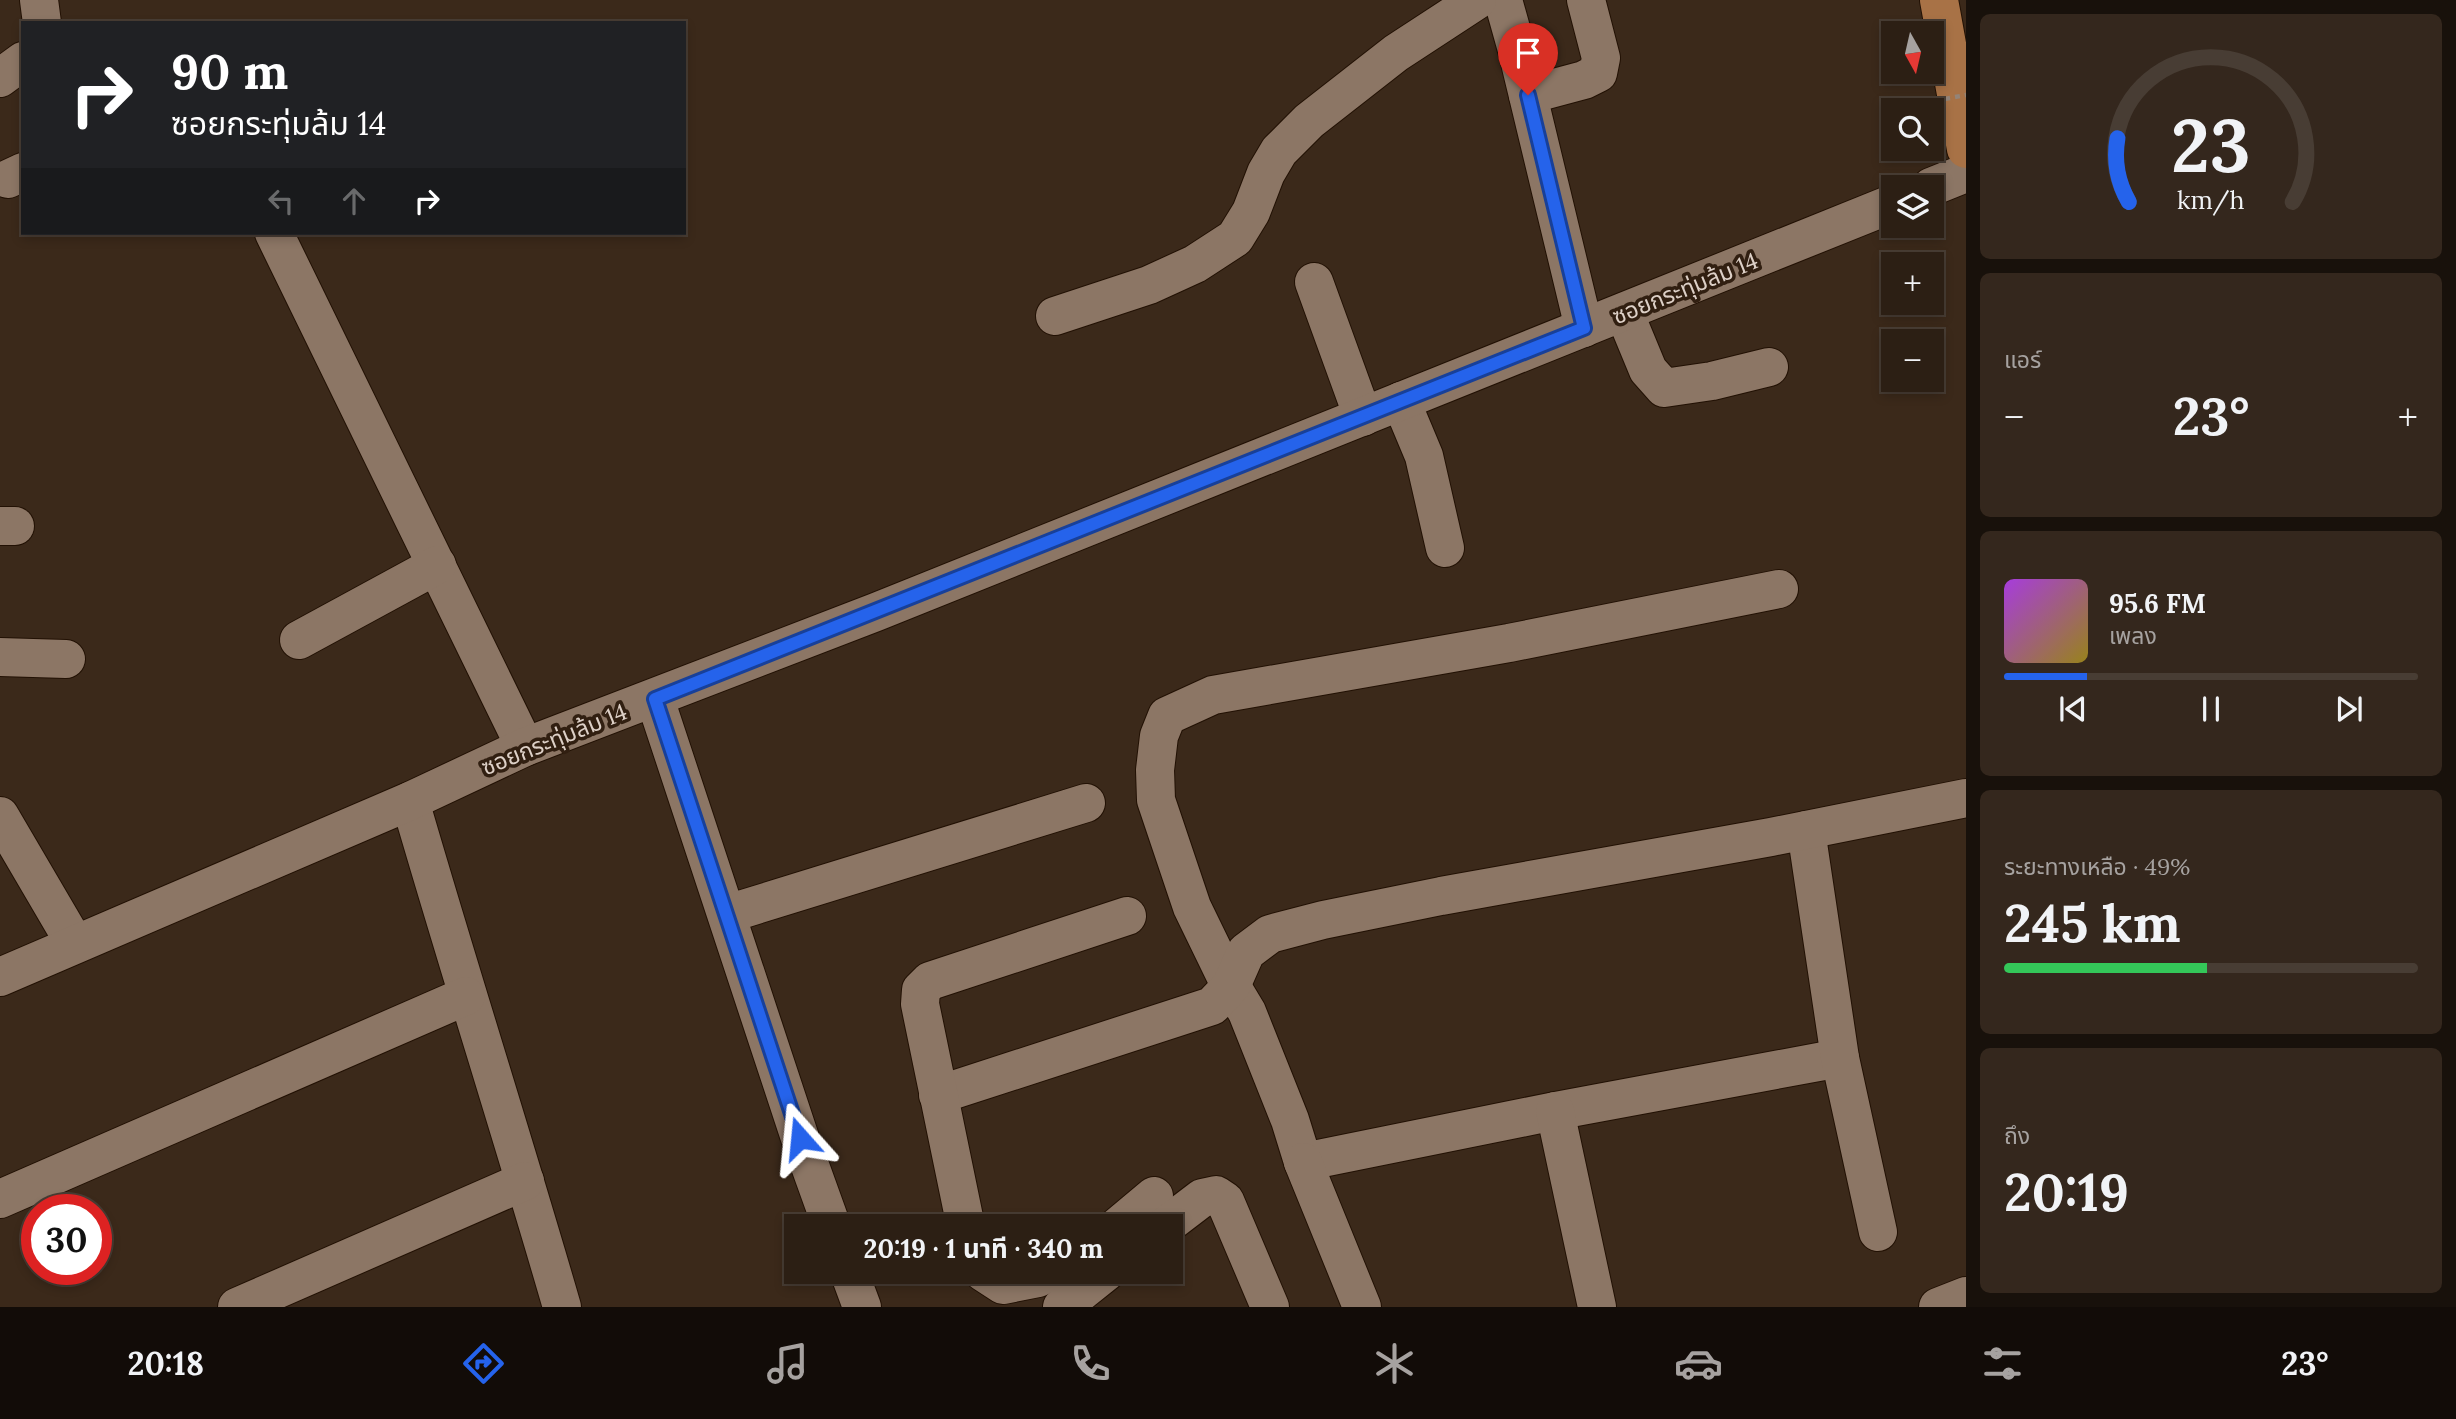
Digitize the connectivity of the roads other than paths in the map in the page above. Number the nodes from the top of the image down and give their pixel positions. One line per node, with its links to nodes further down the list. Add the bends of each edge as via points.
1 (39, 0): 6 (street)
2 (1477, 0): 17 (street, via 1396,53 1309,121 1279,152 1235,238 1195,264 1149,285)
3 (1503, 0): 9 (street)
4 (1586, 0): 9 (street, via 1601,58 1598,74)
5 (1939, 0): 10 (main road)
6 (42, 21)
7 (21, 62): 8 (street)
8 (0, 78)
9 (1528, 95): 18 (street)
10 (1966, 149)
11 (1966, 173): 12 (street)
12 (1944, 182)
13 (1881, 208): 16 (street, ซอยกระทุ่มล้ม 14)
14 (275, 235): 23 (street)
15 (1314, 282): 21 (street)
16 (1625, 312): 18 (street, ซอยกระทุ่มล้ม 14); 19 (street, via 1648,370 1664,388)
17 (1055, 316)
18 (1584, 328): 20 (street, ซอยกระทุ่มล้ม 14)
19 (1769, 367)
20 (1401, 401): 21 (street, ซอยกระทุ่มล้ม 14); 22 (street, via 1423,456)
21 (1363, 417): 28 (street, ซอยกระทุ่มล้ม 14)
22 (1445, 548)
23 (437, 565): 25 (street); 29 (street)
24 (1779, 589): 39 (street, via 1213,695 1167,716 1159,736 1156,800 1192,906)
25 (299, 640)
26 (0, 657): 27 (street)
27 (66, 659)
28 (655, 699): 29 (street, ซอยกระทุ่มล้ม 14); 35 (street)
29 (525, 747): 31 (street, ซอยกระทุ่มล้ม 14)
30 (1966, 798): 34 (street)
31 (410, 801): 37 (street, ซอยกระทุ่มล้ม 14); 40 (street)
32 (1086, 803): 35 (street)
33 (0, 816): 37 (street)
34 (1806, 830): 39 (street, via 1441,896 1270,934 1246,952); 41 (street)
35 (727, 914): 48 (street)
36 (1127, 916): 42 (street, via 930,981 921,990 920,1004)
37 (75, 944): 38 (street, ซอยกระทุ่มล้ม 14)
38 (0, 977)
39 (1231, 986): 42 (street, via 1212,1006); 44 (street, via 1247,1013)
40 (466, 996): 45 (street); 46 (street)
41 (1840, 1058): 43 (street); 50 (street)
42 (938, 1095): 49 (street)
43 (1555, 1111): 44 (street); 61 (street)
44 (1303, 1163): 60 (street)
45 (525, 1181): 56 (street); 57 (street)
46 (0, 1199)
47 (1159, 1211): 59 (street, via 1216,1195 1225,1201)
48 (827, 1214)
49 (963, 1214)
50 (1878, 1232)
51 (853, 1284): 58 (street)
52 (1047, 1284): 54 (street)
53 (1086, 1284): 54 (street)
54 (1065, 1296)
55 (1966, 1296): 62 (street)
56 (237, 1307)
57 (562, 1307)
58 (862, 1307)
59 (1270, 1307)
60 (1362, 1307)
61 (1597, 1307)
62 (1938, 1307)

